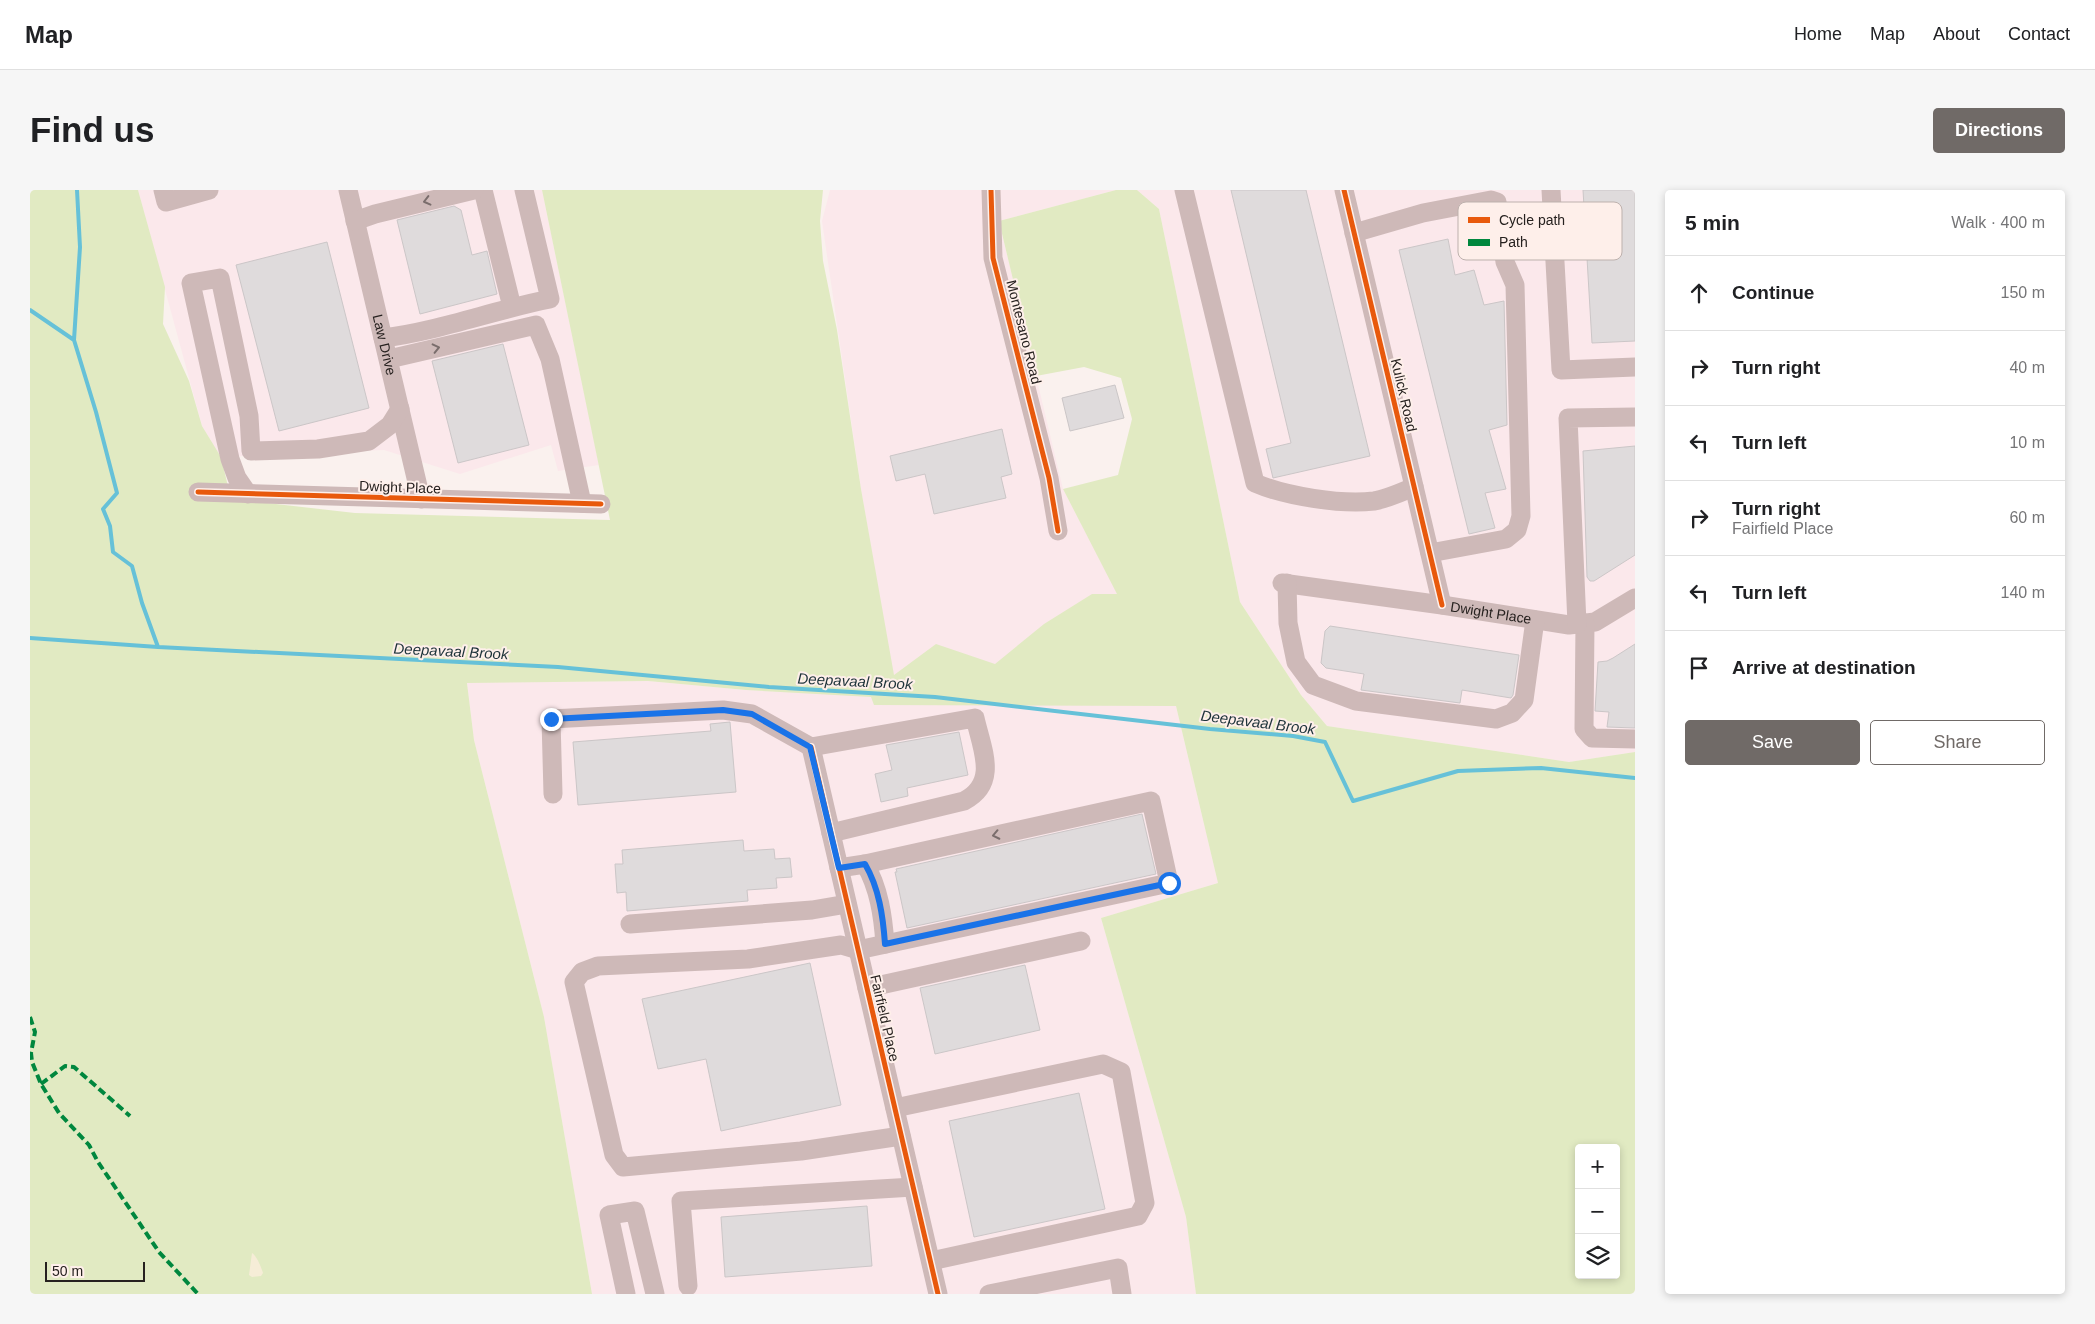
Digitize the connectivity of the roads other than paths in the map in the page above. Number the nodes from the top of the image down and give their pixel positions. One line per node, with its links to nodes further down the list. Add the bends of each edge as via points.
1 (163, 190): 2 (street, via 166,202)
2 (208, 190)
3 (348, 190): 13 (street, Law Drive)
4 (474, 190): 13 (street, one-way to 13)
5 (483, 190): 17 (street)
6 (524, 190): 17 (street, via 550,299)
7 (991, 190): 27 (street, Montesano Road, via 993,258 1049,478)
8 (1184, 190): 23 (street, via 1255,483 1310,497 1352,502 1376,500)
9 (1344, 190): 14 (street, Kulick Road)
10 (1481, 202): 11 (street)
11 (1497, 202)
12 (1458, 206): 14 (street)
13 (355, 221): 18 (street, Law Drive)
14 (1354, 233): 23 (street, Kulick Road)
15 (1505, 260): 28 (street, via 1515,285 1521,516 1517,530 1506,539)
16 (1555, 260): 20 (street, via 1561,370)
17 (512, 307): 18 (street, via 407,335)
18 (383, 338): 19 (street, Law Drive)
19 (389, 360): 21 (street, Law Drive); 26 (street, Dwight Place, one-way to 26, via 536,325 550,359 592,504)
20 (1635, 367)
21 (400, 409): 25 (street, via 390,426 369,441 318,449 251,451 249,416 220,278 191,283 230,459); 26 (street, Law Drive)
22 (1635, 417): 32 (street, via 1568,418)
23 (1414, 487): 28 (street, Kulick Road)
24 (198, 492): 25 (street, Dwight Place)
25 (248, 494): 26 (street, Dwight Place)
26 (421, 499)
27 (1058, 531)
28 (1430, 553): 30 (street, Kulick Road)
29 (1635, 598): 32 (street, Dwight Place, via 1594,622)
30 (1442, 605): 31 (street, Dwight Place); 31 (street, Dwight Place, via 1284,583 1296,662 1314,685 1356,701 1496,719 1512,713 1524,700)
31 (1535, 620): 32 (street, Dwight Place)
32 (1581, 624): 33 (street, via 1584,729 1592,738)
33 (1635, 739)
34 (810, 747): 35 (street, via 752,714 723,710 551,719); 36 (street, Fairfield Place); 36 (street, via 975,718 986,775 973,797)
35 (553, 794)
36 (830, 833): 38 (street, Fairfield Place)
37 (865, 864): 38 (street); 42 (street, via 874,880); 42 (street, one-way to 37, via 1169,883 1151,801)
38 (839, 868): 39 (street, Fairfield Place)
39 (847, 904): 40 (street, via 812,910); 43 (street, Fairfield Place)
40 (630, 924)
41 (1081, 941): 44 (street)
42 (885, 944): 43 (street)
43 (858, 950): 44 (street, Fairfield Place); 46 (street, via 841,945 748,959 598,966 582,972 574,982 614,1155 623,1167 801,1151)
44 (867, 988): 45 (street, Fairfield Place)
45 (895, 1108): 46 (street, Fairfield Place); 48 (street, via 1103,1064 1121,1072 1145,1203 1138,1216)
46 (901, 1136): 47 (street, Fairfield Place)
47 (913, 1187): 48 (street, Fairfield Place); 49 (street, via 681,1201)
48 (930, 1261): 50 (street, Fairfield Place)
49 (688, 1286)
50 (933, 1293)
51 (626, 1294): 52 (street, via 609,1215 635,1211)
52 (655, 1294)
53 (990, 1294): 54 (street, via 1118,1268)
54 (1122, 1294)

